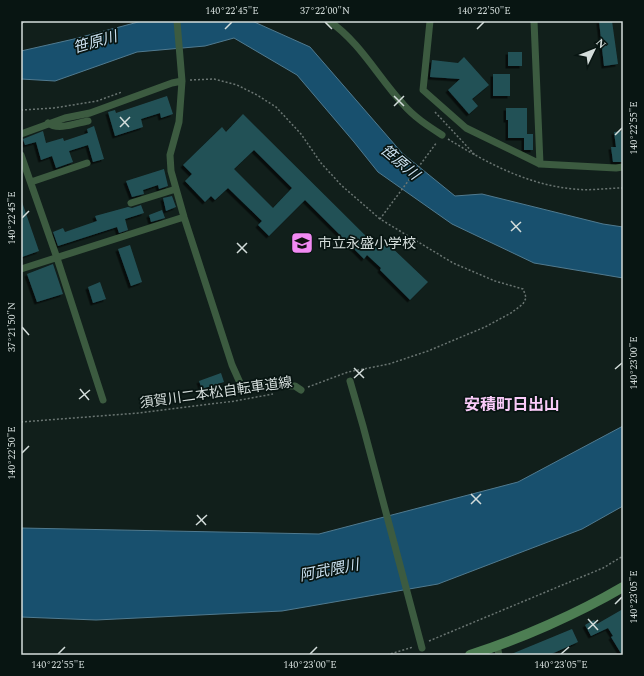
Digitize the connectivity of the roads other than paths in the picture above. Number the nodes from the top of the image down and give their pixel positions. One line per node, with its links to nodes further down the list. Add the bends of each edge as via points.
1 (177, 21): 5 (street)
2 (329, 21): 9 (street, via 357,47 404,105)
3 (430, 21): 12 (street, via 422,90 466,128)
4 (534, 21): 12 (street)
5 (181, 78): 7 (street, via 90,113); 15 (street, via 180,122 170,155)
6 (88, 121): 7 (street, via 59,126)
7 (48, 123): 8 (street)
8 (21, 134)
9 (440, 137)
10 (21, 155): 14 (street)
11 (88, 163): 14 (street)
12 (540, 164): 13 (street)
13 (623, 167)
14 (31, 182): 18 (street)
15 (176, 189): 16 (street); 17 (street)
16 (132, 203)
17 (184, 217): 18 (street); 21 (street, via 232,365 241,384 295,386)
18 (57, 258): 19 (street); 22 (street)
19 (21, 269)
20 (350, 381): 24 (street, via 364,426)
21 (301, 390)
22 (102, 400)
23 (623, 587): 25 (street)
24 (420, 646)
25 (498, 651): 26 (street)
26 (470, 655)

